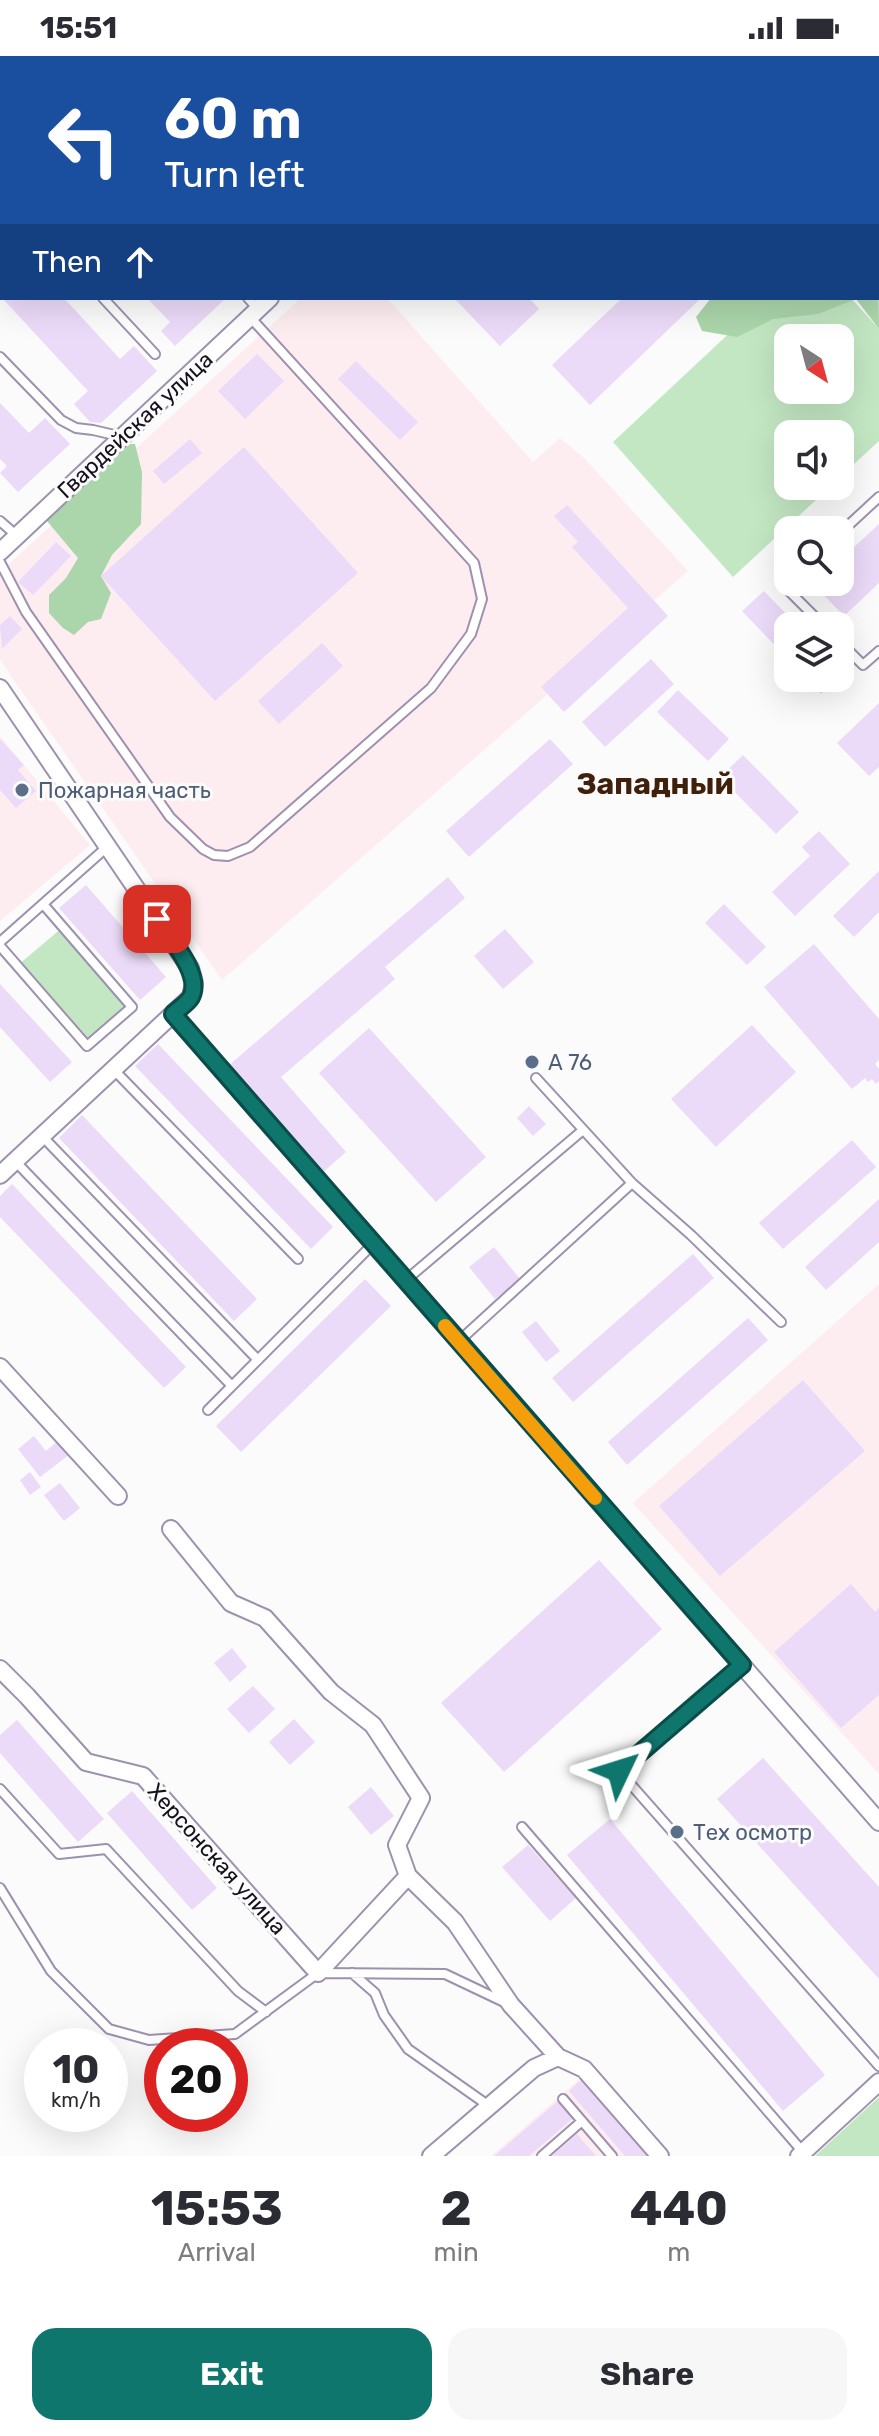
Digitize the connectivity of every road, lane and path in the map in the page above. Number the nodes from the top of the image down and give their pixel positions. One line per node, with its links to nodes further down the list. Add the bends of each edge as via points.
1 (105, 300): 3 (lane)
2 (256, 305): 5 (street, Гвардейская улица); 11 (lane, via 474,563 482,599 471,634 431,688 250,847 228,856 214,855 170,817 26,612)
3 (155, 354)
4 (0, 357): 5 (lane, via 61,420)
5 (123, 437): 9 (street, Гвардейская улица)
6 (879, 497): 7 (lane)
7 (854, 520)
8 (0, 521): 9 (lane)
9 (18, 536): 10 (street, Гвардейская улица)
10 (0, 552)
11 (0, 562)
12 (794, 596): 13 (lane)
13 (810, 612)
14 (879, 651): 15 (lane, via 863,665)
15 (854, 656)
16 (0, 688): 17 (street)
17 (108, 846): 18 (lane); 20 (street, via 190,968 191,997)
18 (43, 904): 19 (lane); 19 (lane, via 132,1007 87,1046)
19 (0, 944)
20 (173, 1014): 21 (street); 28 (street)
21 (114, 1070): 24 (street); 29 (lane)
22 (536, 1078): 23 (lane)
23 (583, 1130): 27 (lane); 30 (lane)
24 (41, 1135): 25 (street); 33 (lane)
25 (14, 1160): 26 (street); 35 (lane)
26 (0, 1175)
27 (632, 1183): 31 (lane); 32 (lane)
28 (374, 1244): 30 (street); 33 (lane)
29 (298, 1259)
30 (406, 1280): 32 (street)
31 (781, 1322)
32 (458, 1342): 39 (street)
33 (258, 1360): 35 (lane)
34 (0, 1367): 37 (street)
35 (232, 1386): 36 (lane)
36 (208, 1410)
37 (118, 1496)
38 (171, 1529): 44 (street, via 231,1603 265,1618 331,1692 373,1725 421,1798 397,1845)
39 (742, 1665): 42 (street); 51 (lane, via 619,1771)
40 (0, 1669): 46 (street, Херсонская улица, via 86,1762 143,1776)
41 (0, 1789): 49 (lane, via 59,1854 106,1849 238,1991)
42 (879, 1822)
43 (522, 1827): 56 (lane)
44 (408, 1876): 46 (street); 48 (street, via 455,1922)
45 (0, 1888): 49 (lane, via 51,1971 109,2029 149,2040 235,2034)
46 (318, 1973): 47 (lane); 49 (lane)
47 (352, 1973): 48 (lane, via 445,1974); 54 (lane, via 375,1993 408,2049)
48 (511, 2005): 50 (street)
49 (266, 2012)
50 (558, 2057): 54 (street, via 534,2068); 60 (street, via 584,2069)
51 (879, 2066)
52 (879, 2082): 56 (street)
53 (563, 2099): 55 (lane)
54 (489, 2106): 57 (street)
55 (582, 2121): 58 (lane); 59 (lane)
56 (801, 2154)
57 (431, 2156)
58 (542, 2156)
59 (612, 2156)
60 (660, 2156)

